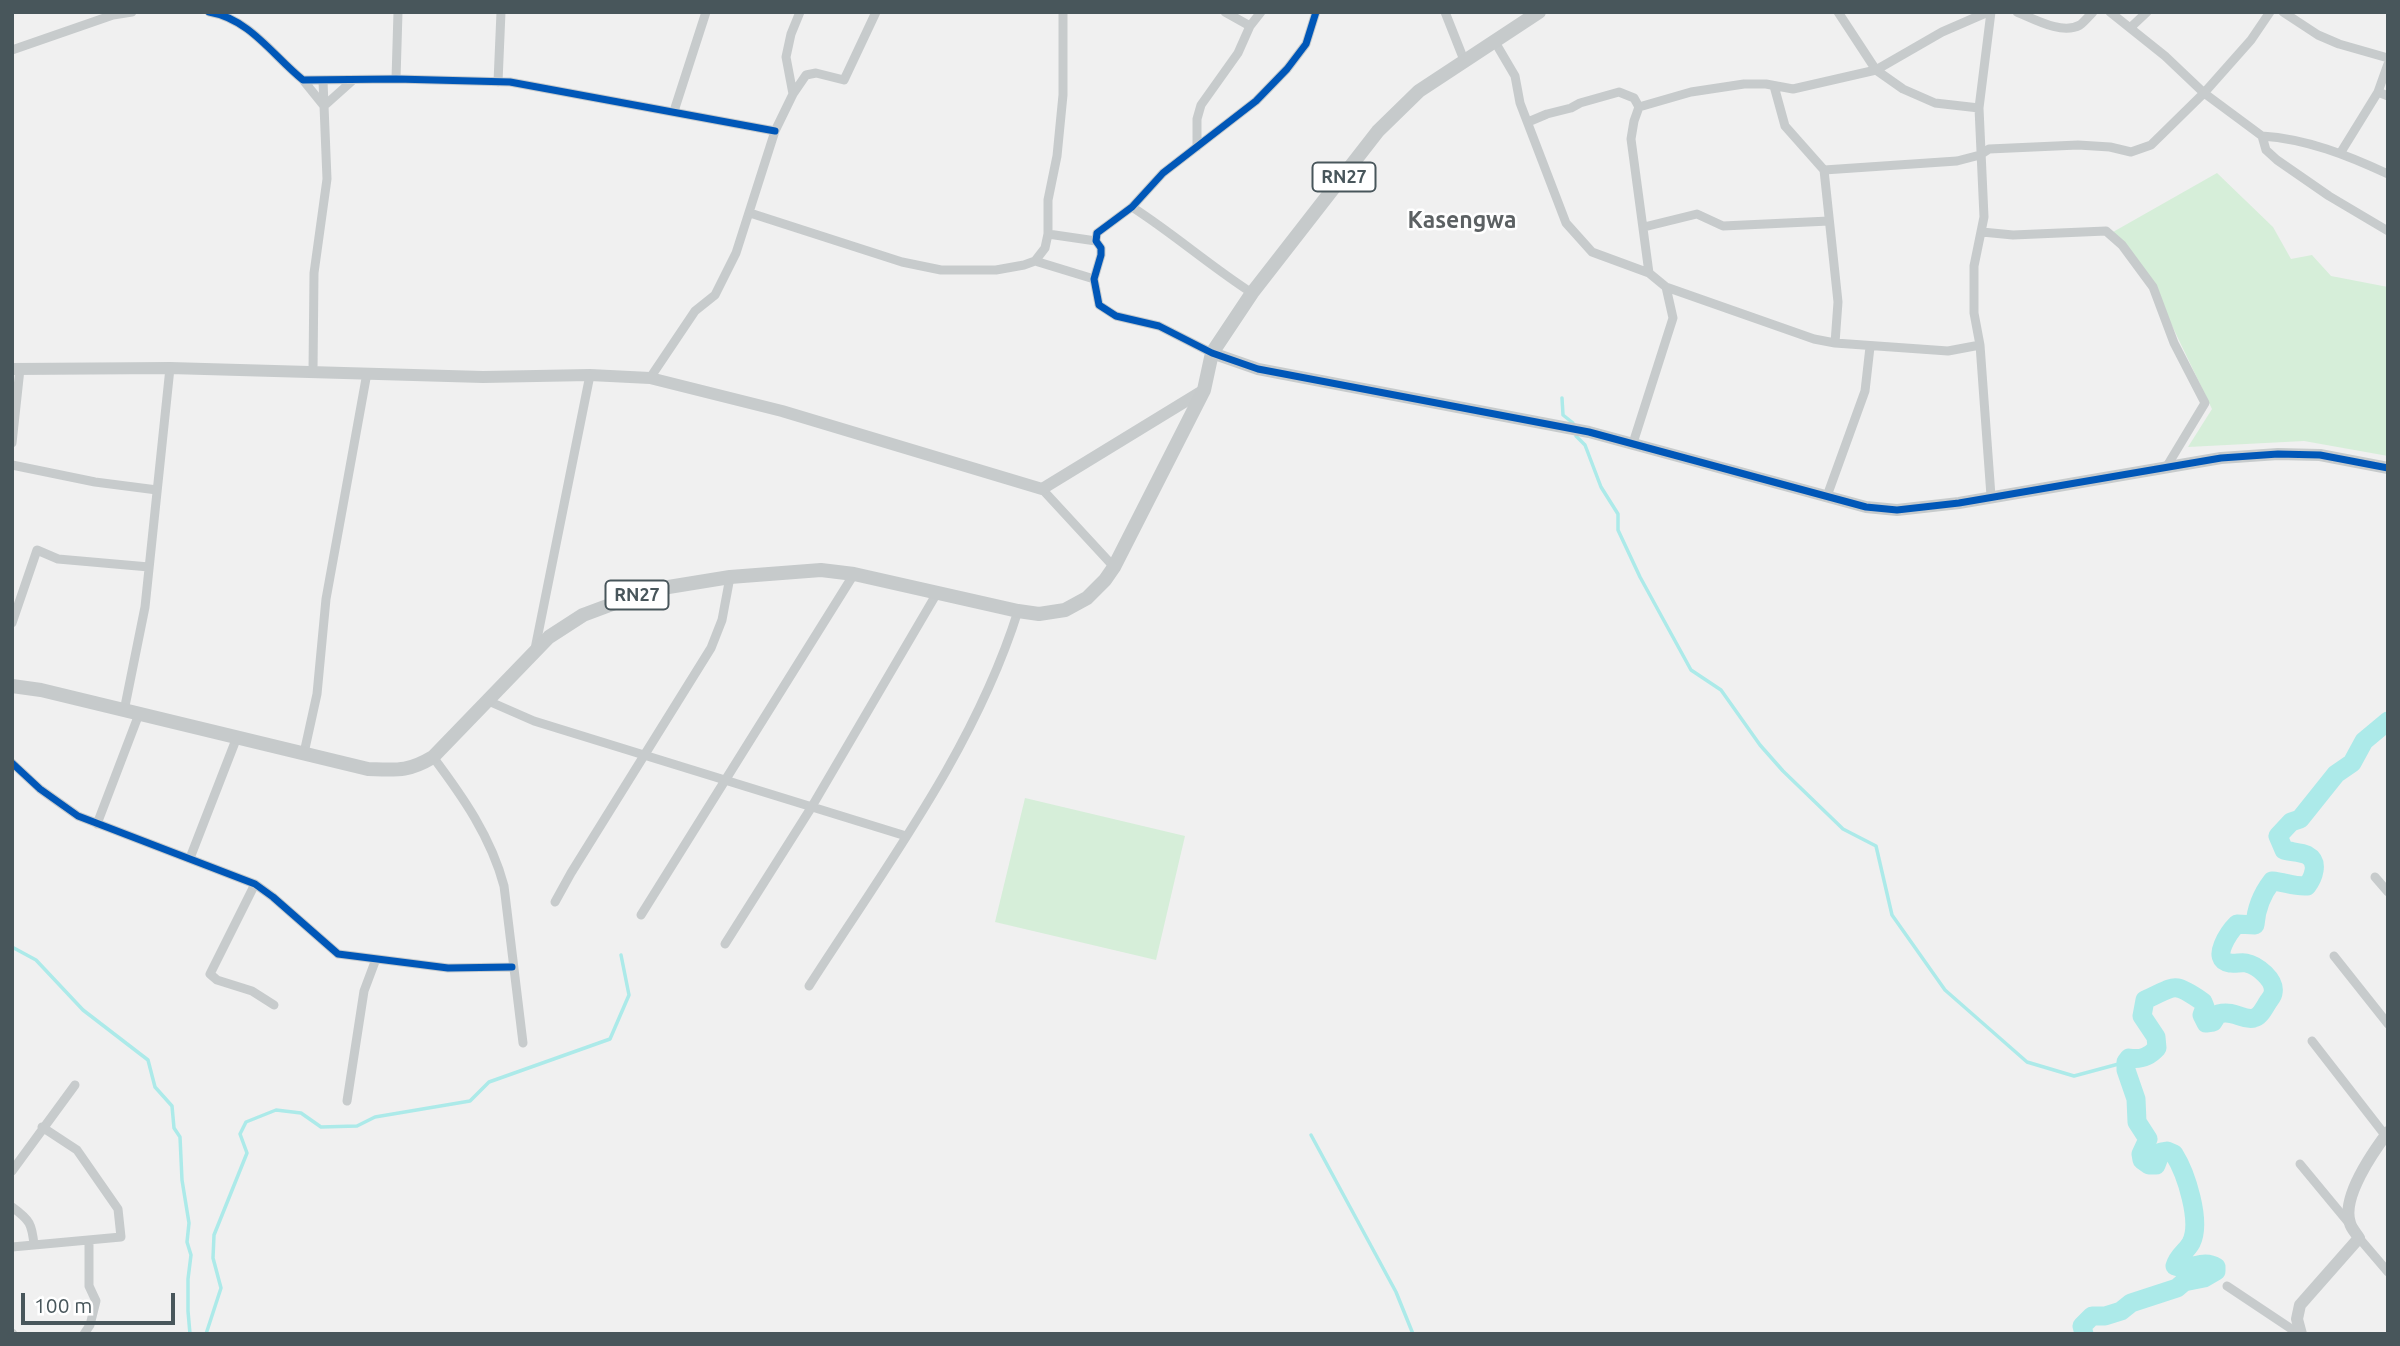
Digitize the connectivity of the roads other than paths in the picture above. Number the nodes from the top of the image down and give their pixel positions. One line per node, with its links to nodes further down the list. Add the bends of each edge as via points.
1 (132, 12): 26 (street)
2 (209, 12): 32 (street, via 248,29)
3 (398, 12): 31 (street)
4 (500, 12): 35 (street)
5 (694, 12): 21 (street)
6 (800, 12): 39 (street, via 786,57)
7 (876, 12): 39 (street, via 844,80 806,75)
8 (1063, 12): 59 (street, via 1063,95 1048,200)
9 (1225, 12): 23 (street)
10 (1261, 12): 23 (street)
11 (1316, 12): 48 (street, via 1306,44 1287,69 1256,101)
12 (1445, 12): 28 (street)
13 (1838, 12): 30 (street)
14 (1989, 12): 30 (street, via 1942,32); 43 (street)
15 (2017, 12): 16 (street, via 2062,27 2080,25)
16 (2093, 12)
17 (2110, 12): 24 (street)
18 (2147, 12): 24 (street)
19 (2270, 12): 38 (street)
20 (2283, 12): 27 (street, via 2318,35)
21 (706, 14): 44 (street)
22 (1532, 14): 25 (main road, RN27)
23 (1250, 26): 48 (street, via 1238,53 1201,105)
24 (2130, 28): 38 (street)
25 (1495, 42): 28 (main road, RN27); 45 (street, via 1515,76)
26 (12, 50)
27 (2388, 58)
28 (1464, 60): 65 (main road, RN27, via 1419,91 1378,131)
29 (2388, 64): 37 (street)
30 (1876, 70): 36 (street, via 1793,89); 43 (street, via 1935,103)
31 (396, 79): 34 (street); 35 (street)
32 (303, 80): 33 (street); 41 (street)
33 (323, 81): 34 (street); 41 (street)
34 (352, 81): 41 (street)
35 (498, 82): 44 (street)
36 (1774, 86): 42 (street, via 1744,84 1691,92); 51 (street, via 1785,125)
37 (2378, 92): 40 (street); 49 (street)
38 (2204, 93): 47 (street); 50 (street, via 2151,145 2131,152 2078,145 1989,149)
39 (793, 94): 46 (street)
40 (2388, 96)
41 (324, 106): 72 (street, via 327,179 314,273)
42 (1639, 107): 45 (street, via 1634,98 1619,92); 56 (street, via 1631,139)
43 (1979, 108): 50 (street)
44 (674, 111): 46 (street)
45 (1528, 122): 62 (street, via 1566,223 1592,252)
46 (775, 131): 54 (street)
47 (2262, 136): 49 (street); 57 (street, via 2266,150 2277,160)
48 (1197, 147): 53 (street, via 1163,173)
49 (2341, 152): 52 (street)
50 (1980, 155): 51 (street, via 1957,161); 58 (street)
51 (1824, 170): 55 (street)
52 (2388, 174)
53 (1132, 207): 60 (street, via 1103,227); 65 (street)
54 (750, 213): 61 (street, via 941,270 996,270); 75 (street, via 715,295 695,311)
55 (1829, 220): 56 (street, via 1723,226 1697,214); 66 (street, via 1838,302)
56 (1644, 227): 62 (street)
57 (2388, 231)
58 (1982, 232): 67 (street, via 1975,266 1974,313); 80 (street, via 2106,231 2133,259 2153,287 2174,343 2205,403)
59 (1048, 234): 60 (street); 61 (street)
60 (1096, 241): 63 (street, via 1101,255)
61 (1035, 261): 63 (street)
62 (1649, 273): 64 (street)
63 (1094, 279): 69 (street, via 1099,305 1116,316 1159,326)
64 (1667, 288): 66 (street); 78 (street, via 1673,318)
65 (1252, 293): 69 (main road, RN27)
66 (1835, 343): 68 (street)
67 (1980, 345): 68 (street, via 1948,351); 85 (street)
68 (1870, 347): 84 (street, via 1865,391)
69 (1213, 354): 76 (main road, RN27); 78 (street, via 1258,369)
70 (170, 368): 71 (street); 72 (street); 83 (street)
71 (16, 369): 77 (street)
72 (313, 371): 73 (street)
73 (367, 373): 74 (street); 98 (street)
74 (590, 375): 75 (street); 93 (street)
75 (650, 378): 82 (street, via 782,411)
76 (1204, 390): 82 (street); 87 (main road, RN27)
77 (12, 443)
78 (1633, 443): 84 (street)
79 (12, 465): 83 (street)
80 (2167, 466): 81 (street, via 2278,454 2320,455); 85 (street)
81 (2388, 468)
82 (1042, 489): 87 (street)
83 (157, 490): 86 (street)
84 (1827, 496): 85 (street, via 1896,510)
85 (1991, 496)
86 (149, 567): 92 (street, via 58,559 37,550); 96 (street)
87 (1114, 567): 91 (main road, RN27, via 1087,598 1065,610)
88 (854, 574): 89 (main road, RN27, via 821,570); 90 (main road, RN27); 102 (street)
89 (730, 577): 93 (main road, RN27, via 650,590 583,615); 99 (street, via 712,648)
90 (937, 593): 91 (main road, RN27); 103 (street)
91 (1018, 611): 105 (street, via 1007,648 947,771)
92 (13, 618)
93 (535, 649): 95 (main road, RN27)
94 (12, 686): 96 (main road, RN27)
95 (486, 700): 99 (street, via 534,721); 100 (main road, RN27)
96 (131, 712): 97 (main road, RN27); 104 (street)
97 (237, 737): 98 (main road, RN27); 106 (street)
98 (304, 753): 100 (main road, RN27, via 368,769 402,771)
99 (646, 755): 102 (street); 110 (street)
100 (433, 757): 115 (street, via 466,802 497,862 504,886)
101 (12, 763): 104 (street, via 40,789)
102 (727, 780): 103 (street); 111 (street)
103 (811, 808): 105 (street); 112 (street)
104 (97, 824): 106 (street)
105 (906, 836): 116 (street)
106 (190, 858): 108 (street)
107 (2375, 877): 109 (street)
108 (255, 884): 114 (street, via 338,954); 117 (street, via 211,974)
109 (2388, 892)
110 (555, 902)
111 (640, 915)
112 (725, 944)
113 (2334, 956): 118 (street)
114 (376, 959): 115 (street, via 448,968); 122 (street, via 364,990)
115 (512, 967): 120 (street)
116 (809, 986)
117 (274, 1005)
118 (2388, 1024)
119 (2312, 1041): 124 (street)
120 (523, 1043)
121 (75, 1085): 123 (street)
122 (347, 1101)
123 (42, 1126): 126 (street); 130 (street, via 77,1150 118,1209 121,1237)
124 (2386, 1133): 128 (street, via 2353,1189 2348,1204)
125 (2300, 1164): 128 (street)
126 (12, 1171)
127 (12, 1207): 131 (street, via 32,1227)
128 (2350, 1223): 129 (street)
129 (2359, 1238): 133 (street); 136 (street, via 2300,1305)
130 (89, 1240): 131 (street); 135 (street, via 89,1286 96,1301)
131 (34, 1245): 132 (street)
132 (12, 1247)
133 (2388, 1272)
134 (2227, 1286): 136 (street)
135 (84, 1334)
136 (2300, 1334)

